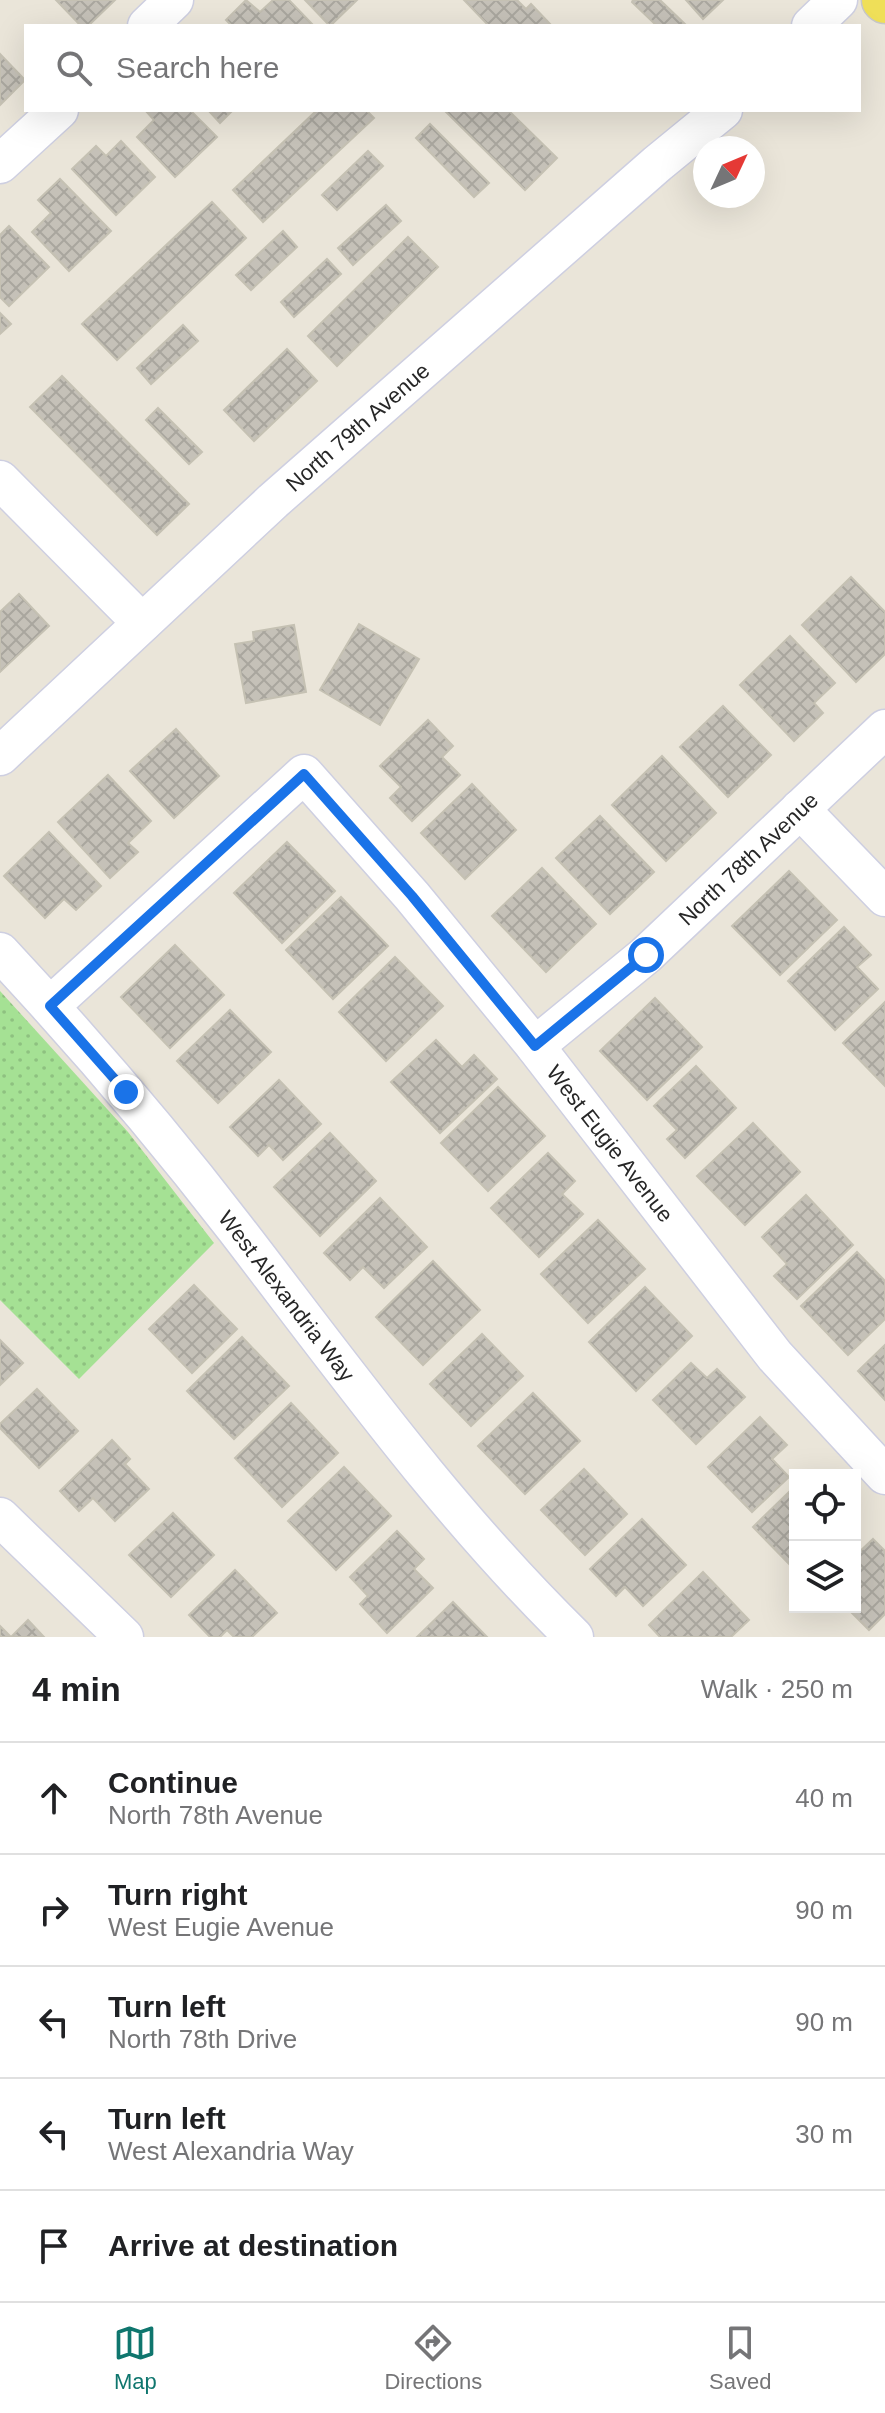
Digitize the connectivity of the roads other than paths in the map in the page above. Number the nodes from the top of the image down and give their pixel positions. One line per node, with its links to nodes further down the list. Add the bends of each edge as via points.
1 (174, 0): 3 (street)
2 (838, 0): 4 (street)
3 (149, 24)
4 (813, 24)
5 (57, 112): 7 (street)
6 (721, 112): 9 (street, North 79th Avenue, via 285,491)
7 (0, 164)
8 (0, 480): 9 (street)
9 (142, 623): 11 (street, North 79th Avenue)
10 (885, 729): 12 (street, North 78th Avenue)
11 (0, 756)
12 (800, 809): 13 (street); 16 (street, North 78th Avenue, via 646,955)
13 (885, 897)
14 (0, 952): 15 (street, West Alexandria Way)
15 (50, 1006): 16 (street, West Eugie Avenue, via 304,774); 20 (street, West Alexandria Way, via 194,1177 429,1480)
16 (535, 1046): 17 (street, West Eugie Avenue, via 775,1356)
17 (885, 1475)
18 (0, 1517): 19 (street)
19 (124, 1637)
20 (574, 1637)

